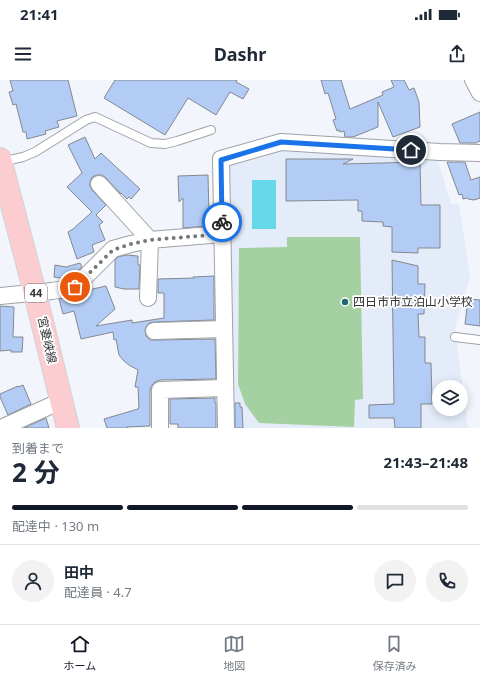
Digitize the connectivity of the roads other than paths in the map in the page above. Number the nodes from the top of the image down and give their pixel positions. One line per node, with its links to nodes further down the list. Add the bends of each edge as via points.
1 (474, 80): 2 (street)
2 (480, 93)
3 (211, 130): 5 (lane, via 165,144 151,143 95,117 35,152)
4 (480, 154): 7 (street, via 281,142 221,160)
5 (0, 161): 9 (main road, 宮妻峡線 / 44)
6 (99, 184): 8 (street)
7 (222, 234): 8 (street); 12 (street)
8 (150, 240): 9 (street, via 113,250 75,287); 11 (street)
9 (36, 293): 10 (street); 17 (main road, 宮妻峡線 / 44)
10 (0, 296)
11 (148, 298)
12 (224, 329): 13 (street); 16 (street)
13 (154, 331)
14 (455, 337): 15 (lane)
15 (480, 340)
16 (225, 388): 20 (street, via 160,390); 21 (street)
17 (61, 401): 18 (street); 19 (main road, 宮妻峡線 / 44)
18 (1, 428)
19 (68, 428)
20 (160, 428)
21 (226, 428)

